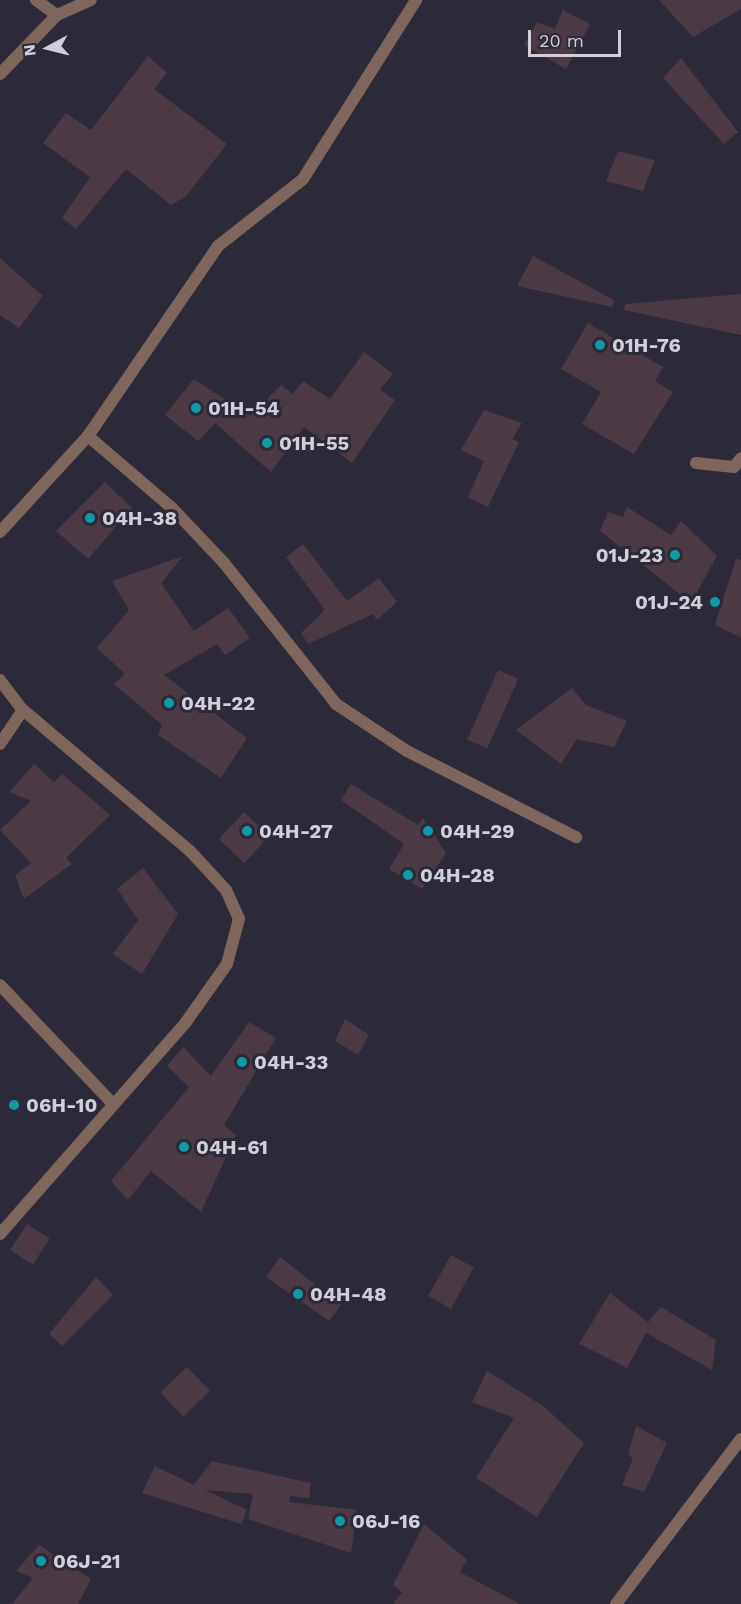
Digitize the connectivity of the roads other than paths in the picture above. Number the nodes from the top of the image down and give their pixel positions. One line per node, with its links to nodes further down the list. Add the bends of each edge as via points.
1 (36, 0): 4 (street)
2 (91, 0): 4 (street)
3 (416, 0): 6 (street, via 303,179 218,246)
4 (57, 15): 5 (street)
5 (0, 74)
6 (88, 436): 9 (street); 13 (street, via 172,508 224,563 336,704 407,751)
7 (741, 458): 8 (street, via 734,467)
8 (696, 463)
9 (0, 532)
10 (0, 680): 11 (street)
11 (23, 710): 12 (street); 15 (street, via 190,851 226,890 239,919 227,964 186,1022)
12 (0, 744)
13 (576, 837)
14 (0, 985): 15 (street)
15 (113, 1104): 16 (street)
16 (0, 1234)
17 (741, 1439): 18 (street)
18 (616, 1604)

